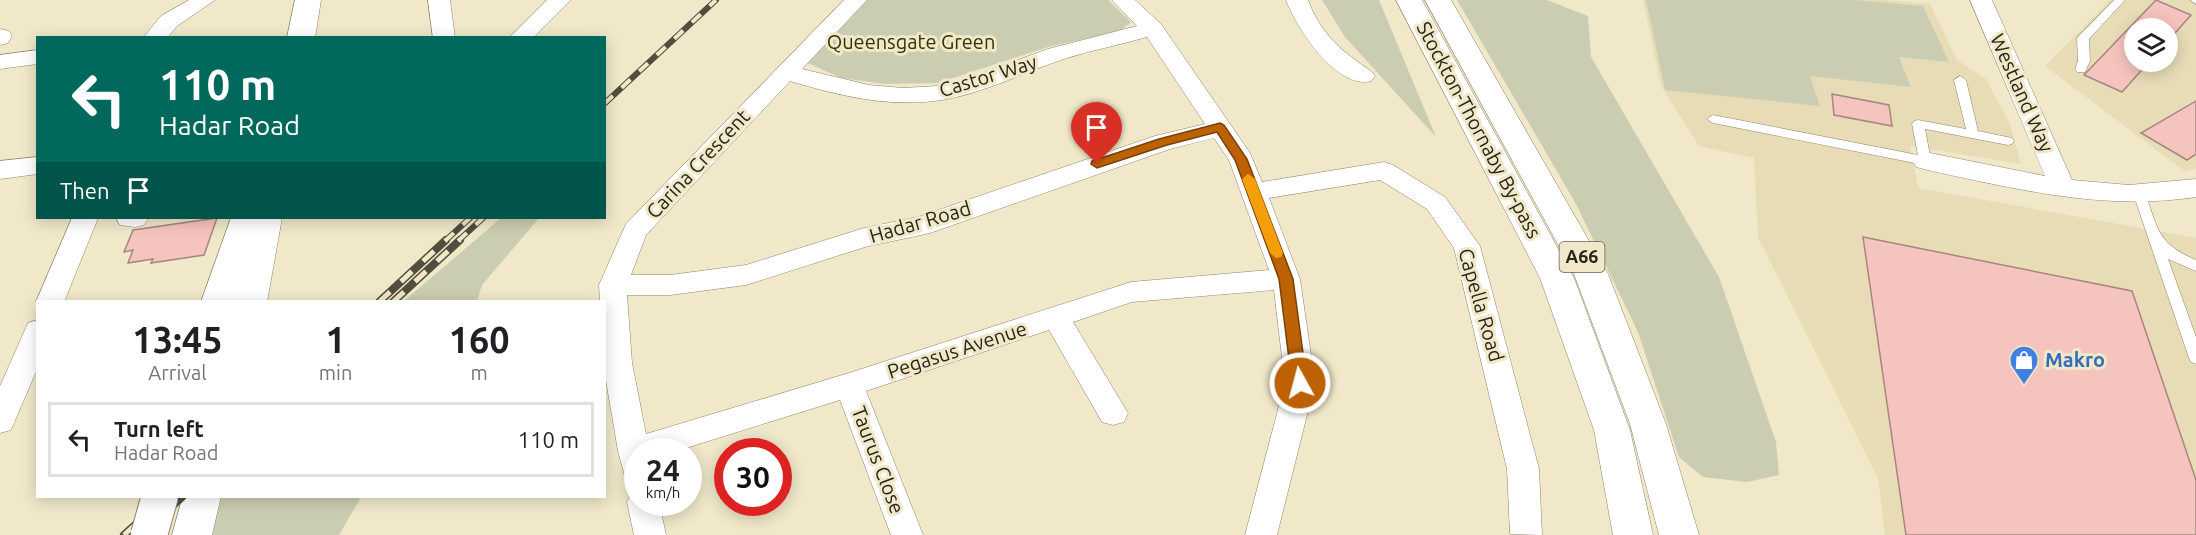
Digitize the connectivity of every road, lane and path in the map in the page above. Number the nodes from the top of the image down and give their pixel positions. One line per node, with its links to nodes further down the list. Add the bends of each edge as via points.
1 (204, 0): 13 (street, via 169,21)
2 (308, 0): 14 (main road)
3 (439, 0): 15 (street)
4 (560, 0): 16 (street)
5 (856, 0): 20 (street, Carina Crescent)
6 (1123, 0): 12 (street)
7 (1297, 0): 21 (street, via 1303,19 1325,50)
8 (1409, 0): 60 (main road, Stockton-Thornaby By-pass / A66, via 1557,278 1612,430)
9 (1438, 0): 61 (main road, Stockton-Thornaby By-pass / A66, via 1591,274 1648,424)
10 (1981, 0): 30 (street, Westland Way)
11 (2120, 0): 19 (lane, via 2083,38)
12 (1154, 29): 20 (street, Castor Way, via 1059,54 965,86 922,95 870,94); 24 (street)
13 (156, 36)
14 (301, 36)
15 (444, 36)
16 (522, 36)
17 (36, 57): 18 (street)
18 (0, 62)
19 (2081, 69)
20 (786, 72): 40 (street, Carina Crescent, via 635,231)
21 (1363, 76)
22 (1960, 80): 25 (lane)
23 (1713, 119): 27 (lane)
24 (1220, 128): 32 (street, via 1241,159); 40 (street, Hadar Road, via 1164,142 921,226 864,238 746,275 670,285)
25 (1973, 134): 26 (lane); 27 (lane, via 1918,124)
26 (2008, 141)
27 (1925, 161): 30 (street, Westland Way)
28 (36, 165): 29 (street)
29 (0, 170)
30 (2062, 186): 33 (street, Westland Way)
31 (2196, 188): 33 (street, Westland Way)
32 (1253, 192): 39 (street); 55 (street, Capella Road, via 1384,171 1436,203 1467,246 1523,469)
33 (2139, 194): 37 (lane)
34 (85, 219): 41 (street)
35 (247, 219): 42 (main road)
36 (267, 219): 43 (main road)
37 (2158, 243): 38 (lane); 46 (lane)
38 (2196, 266)
39 (1286, 279): 44 (street, Pegasus Avenue, via 1131,292); 59 (street, via 1300,383)
40 (613, 285): 47 (street, Carina Crescent)
41 (51, 300)
42 (219, 300)
43 (250, 300)
44 (1056, 317): 48 (street, Pegasus Avenue); 49 (street)
45 (36, 336): 50 (street)
46 (2196, 358)
47 (611, 365): 51 (street, Carina Crescent)
48 (849, 385): 52 (street, Pegasus Avenue); 58 (street, Taurus Close)
49 (1113, 413)
50 (0, 421)
51 (629, 438)
52 (702, 439)
53 (159, 498): 56 (main road, bridge)
54 (646, 516): 57 (street)
55 (1526, 534)
56 (149, 535)
57 (650, 535)
58 (907, 535)
59 (1261, 535)
60 (1633, 535)
61 (1679, 535)

